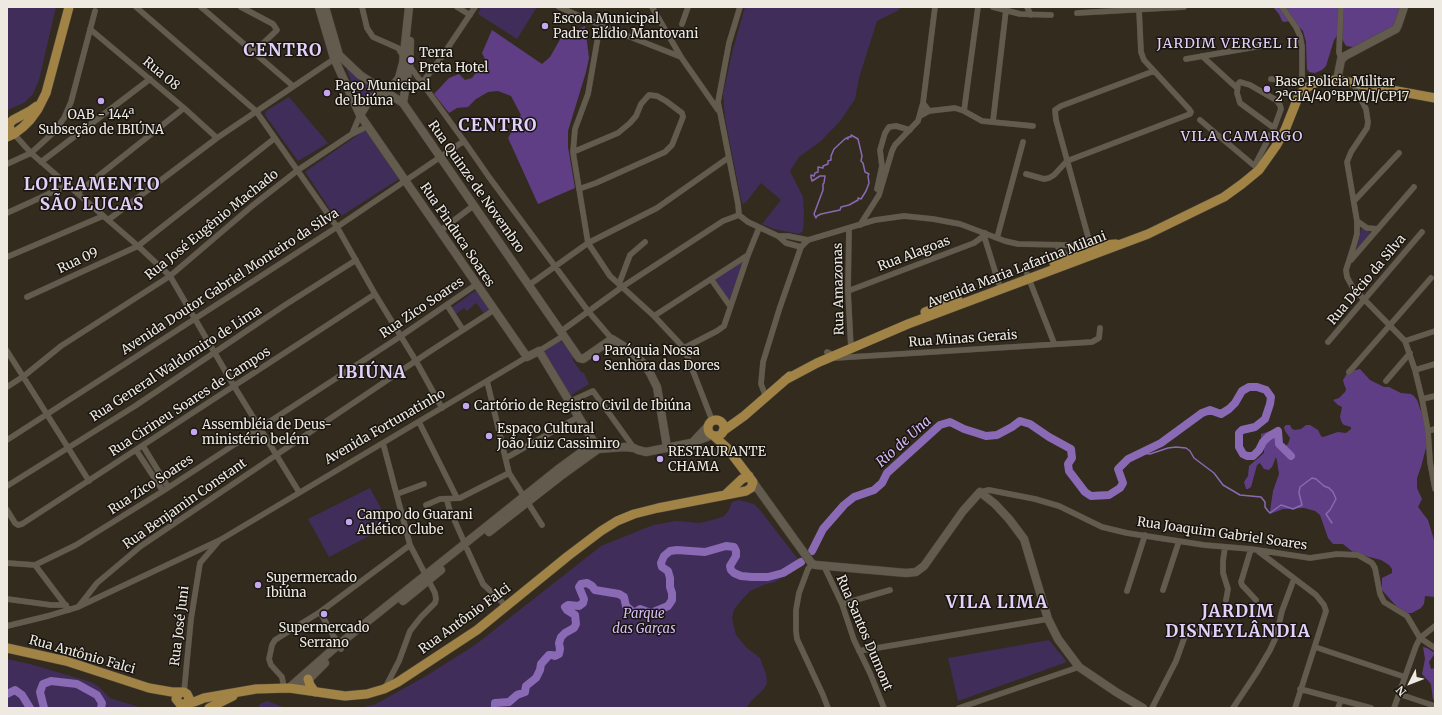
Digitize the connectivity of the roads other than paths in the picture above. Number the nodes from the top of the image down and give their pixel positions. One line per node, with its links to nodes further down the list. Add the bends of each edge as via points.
1 (69, 7): 70 (main road, via 46,93 30,112 10,123)
2 (136, 7): 57 (street)
3 (202, 7): 35 (street)
4 (241, 7): 35 (street, via 273,24 277,30)
5 (319, 7): 37 (main road)
6 (325, 7): 37 (main road)
7 (362, 7): 39 (street, via 367,28 373,37 398,48)
8 (410, 7): 39 (main road)
9 (414, 7): 42 (main road)
10 (457, 7): 28 (street)
11 (476, 7): 28 (street)
12 (559, 7): 32 (street)
13 (652, 7): 38 (street)
14 (688, 7): 31 (street)
15 (740, 7): 60 (street, via 720,86)
16 (935, 7): 55 (street)
17 (978, 7): 59 (street)
18 (993, 7): 25 (street)
19 (1027, 7): 29 (street)
20 (1184, 7): 24 (street)
21 (1282, 7): 50 (street, via 1300,36)
22 (1341, 7): 41 (street)
23 (1404, 7): 41 (main road, via 1396,29)
24 (1139, 9): 27 (street); 43 (street, via 1141,52 1144,60)
25 (1006, 10): 29 (street); 64 (street)
26 (95, 11): 33 (street)
27 (1077, 13)
28 (470, 15): 47 (street)
29 (1031, 15): 30 (street)
30 (1051, 15)
31 (682, 24)
32 (600, 26): 38 (street); 75 (street, via 588,94 575,129)
33 (90, 29): 44 (street, Rua 08); 76 (street, via 71,102 64,118 54,132)
34 (1261, 46): 36 (street)
35 (254, 52): 49 (street)
36 (1202, 56): 40 (street); 51 (street)
37 (337, 57): 49 (street); 52 (main road, Rua Quinze de Novembro); 61 (main road, Rua Pinduca Soares)
38 (681, 57): 60 (street)
39 (403, 58): 42 (street); 52 (main road, via 399,78)
40 (1186, 59)
41 (1341, 60): 46 (main road)
42 (409, 65): 47 (street); 54 (main road)
43 (1154, 71): 80 (street, via 1055,110); 80 (street, via 1189,109 1190,114)
44 (150, 79): 56 (street, Rua 08); 81 (street)
45 (1271, 79): 50 (street)
46 (1336, 80): 48 (main road); 50 (main road)
47 (422, 83): 73 (street)
48 (1353, 83): 53 (main road); 91 (street, via 1366,109 1368,122 1367,128 1348,156 1349,181)
49 (293, 86): 57 (street)
50 (1303, 86): 83 (main road, Avenida Maria Lafarina Milani, via 1285,130)
51 (1237, 88): 67 (street, via 1240,103); 67 (street, via 1242,82 1279,103 1280,109)
52 (386, 92): 54 (main road, Rua Quinze de Novembro); 61 (main road, via 370,99)
53 (1435, 98)
54 (403, 103): 78 (main road, Rua Quinze de Novembro)
55 (923, 103): 58 (street); 62 (street)
56 (184, 108): 71 (street, Rua 08); 90 (street)
57 (256, 111): 71 (street); 72 (street)
58 (928, 111): 59 (street, via 955,108); 62 (street)
59 (964, 111): 64 (street, via 978,120)
60 (720, 112): 79 (street)
61 (360, 115): 65 (main road, Rua Pinduca Soares); 69 (street)
62 (920, 116): 68 (street)
63 (1200, 120): 83 (street)
64 (993, 121): 66 (street)
65 (368, 126): 69 (street, Rua José Eugênio Machado); 86 (main road, Rua Pinduca Soares)
66 (1033, 126)
67 (1274, 128): 83 (street)
68 (910, 130): 98 (street, via 892,150 879,195); 98 (street, via 896,126 889,127 885,133 880,150 882,166 879,184)
69 (352, 134): 84 (street, Rua José Eugênio Machado)
70 (10, 135): 76 (street)
71 (217, 138): 95 (street)
72 (275, 138): 84 (street); 111 (street, Rua 09)
73 (464, 141): 78 (street, Avenida Doutor Gabriel Monteiro da Silva); 119 (street)
74 (1023, 142): 106 (street)
75 (573, 152): 89 (street); 89 (street, via 618,133 633,120 649,95 657,96 682,112 683,117 672,145 665,152)
76 (31, 153): 81 (street); 82 (street)
77 (1399, 153): 91 (street)
78 (440, 157): 86 (street, Avenida Doutor Gabriel Monteiro da Silva); 92 (main road, Rua Quinze de Novembro)
79 (728, 158): 94 (street); 109 (street, via 657,208)
80 (1067, 161): 85 (street, via 1049,178); 113 (street)
81 (41, 162): 87 (street)
82 (7, 164)
83 (1257, 168): 113 (main road, Avenida Maria Lafarina Milani, via 1242,184 1224,197 1148,234 1121,244 1103,245)
84 (298, 170): 97 (street); 120 (street, Rua José Eugênio Machado)
85 (1026, 174)
86 (406, 181): 97 (street, Avenida Doutor Gabriel Monteiro da Silva); 102 (main road, Rua Pinduca Soares)
87 (68, 185): 90 (street); 93 (street)
88 (1414, 187): 101 (street)
89 (579, 189): 109 (street)
90 (77, 193): 95 (street)
91 (1354, 201): 96 (street)
92 (473, 206): 102 (street); 126 (main road, Rua Quinze de Novembro)
93 (7, 213)
94 (739, 215): 99 (street); 127 (street, Avenida Fortunatinho, via 718,224)
95 (106, 218): 111 (street); 115 (street)
96 (1357, 221): 101 (street, via 1367,228); 118 (street, via 1354,245)
97 (337, 226): 116 (street); 138 (street, Avenida Doutor Gabriel Monteiro da Silva)
98 (858, 226): 100 (street); 104 (street, via 889,217 904,216 948,221)
99 (758, 228): 105 (street); 114 (street)
100 (849, 229): 107 (street); 128 (street, Rua Amazonas)
101 (1378, 229): 118 (street)
102 (440, 231): 124 (main road, Rua Pinduca Soares)
103 (1422, 232): 131 (street, Rua Décio da Silva)
104 (985, 233): 106 (street); 125 (street); 128 (street, Rua Alagoas, via 974,243)
105 (778, 236): 107 (street); 112 (street, via 786,243)
106 (997, 238): 110 (street, via 1018,244)
107 (808, 240): 112 (street)
108 (644, 242): 127 (street, via 630,255)
109 (588, 243): 119 (street); 127 (street, via 610,276)
110 (1056, 245): 113 (street); 117 (street)
111 (138, 246): 120 (street); 130 (street, Rua 09)
112 (801, 248): 168 (street, via 763,362 761,384)
113 (1090, 251): 117 (main road, Avenida Maria Lafarina Milani)
114 (748, 255): 123 (street); 133 (street)
115 (7, 257)
116 (356, 260): 129 (street); 153 (street, Rua General Waldomiro de Lima)
117 (1069, 260): 121 (main road, Avenida Maria Lafarina Milani)
118 (1348, 263): 131 (street, via 1346,277 1352,288)
119 (555, 266): 126 (street); 136 (street)
120 (170, 276): 138 (street); 161 (street, Rua José Eugênio Machado, via 61,346)
121 (1028, 276): 125 (main road, Avenida Maria Lafarina Milani); 135 (main road, Avenida Maria Lafarina Milani); 148 (street)
122 (1431, 278): 139 (street)
123 (711, 279): 133 (street); 137 (street)
124 (476, 284): 132 (street, Rua Zico Soares); 134 (main road, Rua Pinduca Soares)
125 (999, 284): 135 (main road, Avenida Maria Lafarina Milani)
126 (529, 285): 143 (main road, Rua Quinze de Novembro)
127 (620, 285): 136 (street, Avenida Fortunatinho); 137 (street)
128 (848, 291): 149 (street, Rua Amazonas)
129 (375, 294): 144 (street); 165 (street, Rua Cirineu Soares de Campos)
130 (27, 297)
131 (1364, 300): 139 (street); 147 (street, Rua Décio da Silva)
132 (447, 306): 141 (street); 144 (street, Rua Zico Soares)
133 (730, 306): 150 (street, via 721,329)
134 (494, 310): 141 (street, Rua Benjamin Constant); 156 (main road, Rua Pinduca Soares)
135 (941, 310): 149 (main road, Avenida Maria Lafarina Milani)
136 (588, 311): 143 (street, Avenida Fortunatinho); 145 (street)
137 (654, 316): 150 (street)
138 (194, 318): 153 (street); 172 (street, Avenida Doutor Gabriel Monteiro da Silva)
139 (1390, 325): 146 (street); 160 (street)
140 (1100, 328): 148 (street, Rua Minas Gerais, via 1099,338 1095,341)
141 (463, 330): 157 (street, Rua Benjamin Constant)
142 (1435, 331): 146 (street)
143 (562, 334): 145 (main road, Rua Quinze de Novembro, via 581,359); 152 (street, Avenida Fortunatinho)
144 (401, 336): 157 (street); 176 (street, Rua Zico Soares)
145 (612, 339): 185 (main road, via 637,356 650,373 660,401)
146 (1405, 341): 154 (street)
147 (1328, 342)
148 (1054, 343): 155 (street, Rua Minas Gerais, via 960,351)
149 (851, 346): 155 (main road, Avenida Maria Lafarina Milani)
150 (684, 348): 177 (street)
151 (7, 351): 161 (street)
152 (539, 351): 156 (main road, Avenida Fortunatinho); 170 (main road)
153 (215, 352): 165 (street); 184 (street, Rua General Waldomiro de Lima)
154 (1410, 353): 159 (street); 164 (street)
155 (834, 355): 162 (main road, Avenida Maria Lafarina Milani); 162 (main road, Avenida Maria Lafarina Milani, via 807,361)
156 (527, 357): 163 (street, Avenida Fortunatinho)
157 (416, 361): 171 (street); 188 (street, Rua Benjamin Constant)
158 (1435, 364): 159 (street)
159 (1415, 370): 169 (street)
160 (1349, 372)
161 (24, 376): 166 (street, Rua José Eugênio Machado); 172 (street)
162 (785, 380): 168 (main road, Avenida Maria Lafarina Milani)
163 (487, 381): 171 (street, Avenida Fortunatinho); 189 (street)
164 (1386, 381)
165 (234, 386): 176 (street); 182 (street, Rua Cirineu Soares de Campos)
166 (7, 387)
167 (1435, 396): 169 (street)
168 (766, 397): 173 (main road, Avenida Maria Lafarina Milani)
169 (1422, 399): 179 (street)
170 (570, 402): 174 (main road); 186 (street, via 593,391)
171 (442, 408): 175 (street, Avenida Fortunatinho)
172 (47, 414): 180 (street, Avenida Doutor Gabriel Monteiro da Silva); 184 (street)
173 (744, 416): 177 (main road); 177 (main road, Avenida Maria Lafarina Milani)
174 (578, 417): 183 (main road); 189 (street)
175 (419, 422): 181 (street, Avenida Fortunatinho); 206 (street)
176 (260, 428): 188 (street); 198 (street, Rua Zico Soares)
177 (715, 429): 185 (main road, via 691,443); 191 (main road)
178 (1435, 429): 179 (street)
179 (1428, 431): 190 (street)
180 (7, 440)
181 (383, 443): 202 (street, Avenida Fortunatinho); 204 (street)
182 (143, 446): 187 (street, Rua Cirineu Soares de Campos); 198 (street)
183 (596, 446): 186 (main road); 209 (main road)
184 (68, 447): 194 (street); 197 (street, Rua General Waldomiro de Lima)
185 (667, 447): 186 (main road, via 646,452)
186 (634, 448)
187 (136, 450): 194 (street, Rua Cirineu Soares de Campos); 200 (street)
188 (275, 455): 202 (street); 240 (street, Rua Benjamin Constant, via 141,546 97,583)
189 (506, 458): 192 (street)
190 (1432, 462): 199 (street)
191 (741, 466): 193 (main road); 195 (main road)
192 (509, 473): 206 (street, via 467,496); 209 (street)
193 (751, 479): 195 (main road, via 742,478); 201 (main road, via 751,488); 207 (main road)
194 (89, 481): 211 (street, Rua Cirineu Soares de Campos, via 22,524 15,523)
195 (739, 482): 201 (main road); 205 (main road)
196 (424, 484): 204 (street)
197 (7, 486)
198 (168, 487): 200 (street, Rua Zico Soares)
199 (1435, 489)
200 (163, 491): 227 (street, Rua Zico Soares, via 76,545)
201 (746, 491): 205 (main road, Rua Antônio Falci); 207 (main road)
202 (298, 492): 214 (street, Avenida Fortunatinho)
203 (980, 492): 213 (street, Rua Joaquim Gabriel Soares, via 989,490 1035,499 1059,506 1102,527); 228 (main road, via 963,511 924,566 916,572); 242 (main road, via 1004,514 1024,539)
204 (397, 494): 216 (street)
205 (724, 496): 238 (main road, Rua Antônio Falci, via 658,508 617,521 573,552)
206 (457, 498): 208 (street)
207 (765, 498): 226 (main road)
208 (447, 500): 210 (street, via 440,499); 217 (street)
209 (526, 500): 212 (street); 217 (main road)
210 (426, 505)
211 (7, 510)
212 (542, 525)
213 (1145, 535): 215 (street, Rua Joaquim Gabriel Soares); 233 (street)
214 (220, 540): 219 (street, Avenida Fortunatinho); 223 (street, Avenida Fortunatinho)
215 (1179, 541): 218 (street, Rua Joaquim Gabriel Soares); 232 (street)
216 (410, 544): 229 (street); 241 (street)
217 (466, 546): 229 (main road); 238 (street, via 483,584)
218 (1225, 547): 220 (street, Rua Joaquim Gabriel Soares); 235 (street, via 1223,573 1228,589)
219 (202, 548): 222 (street, Avenida Fortunatinho); 223 (street)
220 (1251, 549): 221 (street, Rua Joaquim Gabriel Soares); 236 (street, via 1241,582)
221 (1258, 550): 230 (street); 246 (street, Rua Joaquim Gabriel Soares, via 1310,558 1348,554 1366,559 1375,568 1384,602 1407,616)
222 (194, 552): 225 (street); 240 (street, Avenida Fortunatinho)
223 (204, 557): 225 (street, Avenida Fortunatinho)
224 (7, 563): 227 (street)
225 (200, 563): 262 (street, Rua José Juni, via 191,619)
226 (812, 564): 228 (main road); 266 (street, via 799,593 796,631 797,639)
227 (35, 565): 239 (street)
228 (824, 566): 237 (street, Rua Santos Dumont)
229 (427, 578): 247 (main road); 257 (street, via 435,593 435,603 410,632 399,661)
230 (1294, 579): 248 (street, via 1316,595 1326,610); 271 (street, via 1270,650)
231 (890, 590): 237 (street)
232 (1163, 590)
233 (1127, 591)
234 (7, 599): 239 (street)
235 (1226, 600)
236 (1256, 600)
237 (842, 604): 251 (street, Rua Santos Dumont)
238 (506, 606): 257 (main road, Rua Antônio Falci, via 477,630)
239 (68, 607): 240 (street, Avenida Fortunatinho); 243 (street, Avenida Fortunatinho, via 48,616)
240 (78, 607)
241 (320, 612): 247 (street); 255 (street, via 273,642 269,654 270,662 282,677)
242 (1048, 619): 251 (street); 252 (main road, via 1058,638)
243 (7, 626)
244 (1435, 626): 246 (street)
245 (1211, 634): 270 (street, via 1194,631 1185,636 1176,661)
246 (1420, 638): 250 (street); 253 (street)
247 (340, 647): 254 (main road); 255 (main road)
248 (1315, 647): 253 (street); 258 (street)
249 (7, 648): 262 (main road, Rua Antônio Falci, via 66,662)
250 (1435, 648)
251 (859, 651): 267 (street, Rua Santos Dumont)
252 (1080, 667): 268 (street); 269 (main road)
253 (1405, 677): 261 (street)
254 (308, 679): 256 (main road); 260 (main road)
255 (286, 688): 256 (main road, Rua Antônio Falci); 259 (main road, Rua Antônio Falci)
256 (299, 689): 260 (main road, Rua Antônio Falci)
257 (384, 689): 260 (main road, Rua Antônio Falci, via 345,696)
258 (1300, 689): 263 (street); 272 (street)
259 (242, 691): 262 (main road, Rua Antônio Falci); 265 (main road)
260 (315, 692)
261 (1399, 694): 264 (street); 275 (street)
262 (183, 700)
263 (1341, 700): 273 (street); 274 (street)
264 (1435, 707)
265 (209, 708)
266 (828, 708)
267 (884, 708)
268 (960, 708)
269 (1143, 708)
270 (1152, 708)
271 (1233, 708)
272 (1295, 708)
273 (1338, 708)
274 (1371, 708)
275 (1394, 708)

